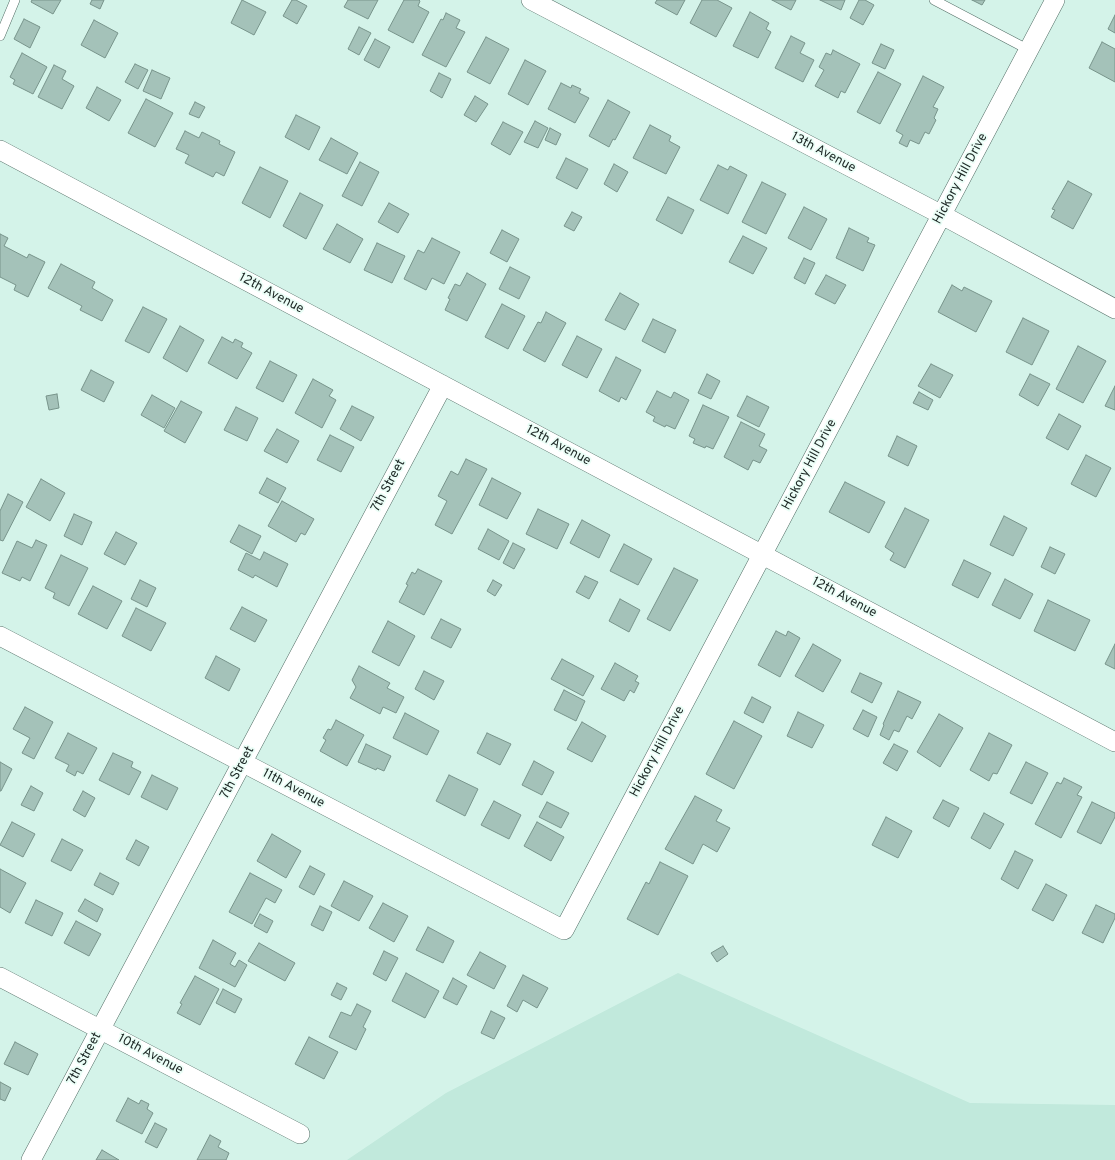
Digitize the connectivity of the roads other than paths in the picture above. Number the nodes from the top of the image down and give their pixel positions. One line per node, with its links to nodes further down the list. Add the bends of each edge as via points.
1 (15, 0): 5 (lane)
2 (531, 0): 8 (street, 13th Avenue)
3 (934, 0): 6 (lane)
4 (1055, 0): 6 (street, Hickory Hill Drive)
5 (0, 36)
6 (1029, 50): 8 (street, Hickory Hill Drive)
7 (0, 150): 10 (street, 12th Avenue)
8 (942, 215): 9 (street, 13th Avenue); 11 (street, Hickory Hill Drive)
9 (1115, 309)
10 (443, 385): 11 (street, 12th Avenue); 14 (street, 7th Street)
11 (762, 555): 13 (street, 12th Avenue); 15 (street, Hickory Hill Drive)
12 (0, 636): 14 (street, 11th Avenue)
13 (1115, 742)
14 (243, 763): 15 (street, 11th Avenue); 17 (street, 7th Street)
15 (564, 930)
16 (0, 977): 17 (street, 10th Avenue)
17 (101, 1030): 18 (street, 10th Avenue); 19 (street, 7th Street)
18 (300, 1134)
19 (31, 1160)

